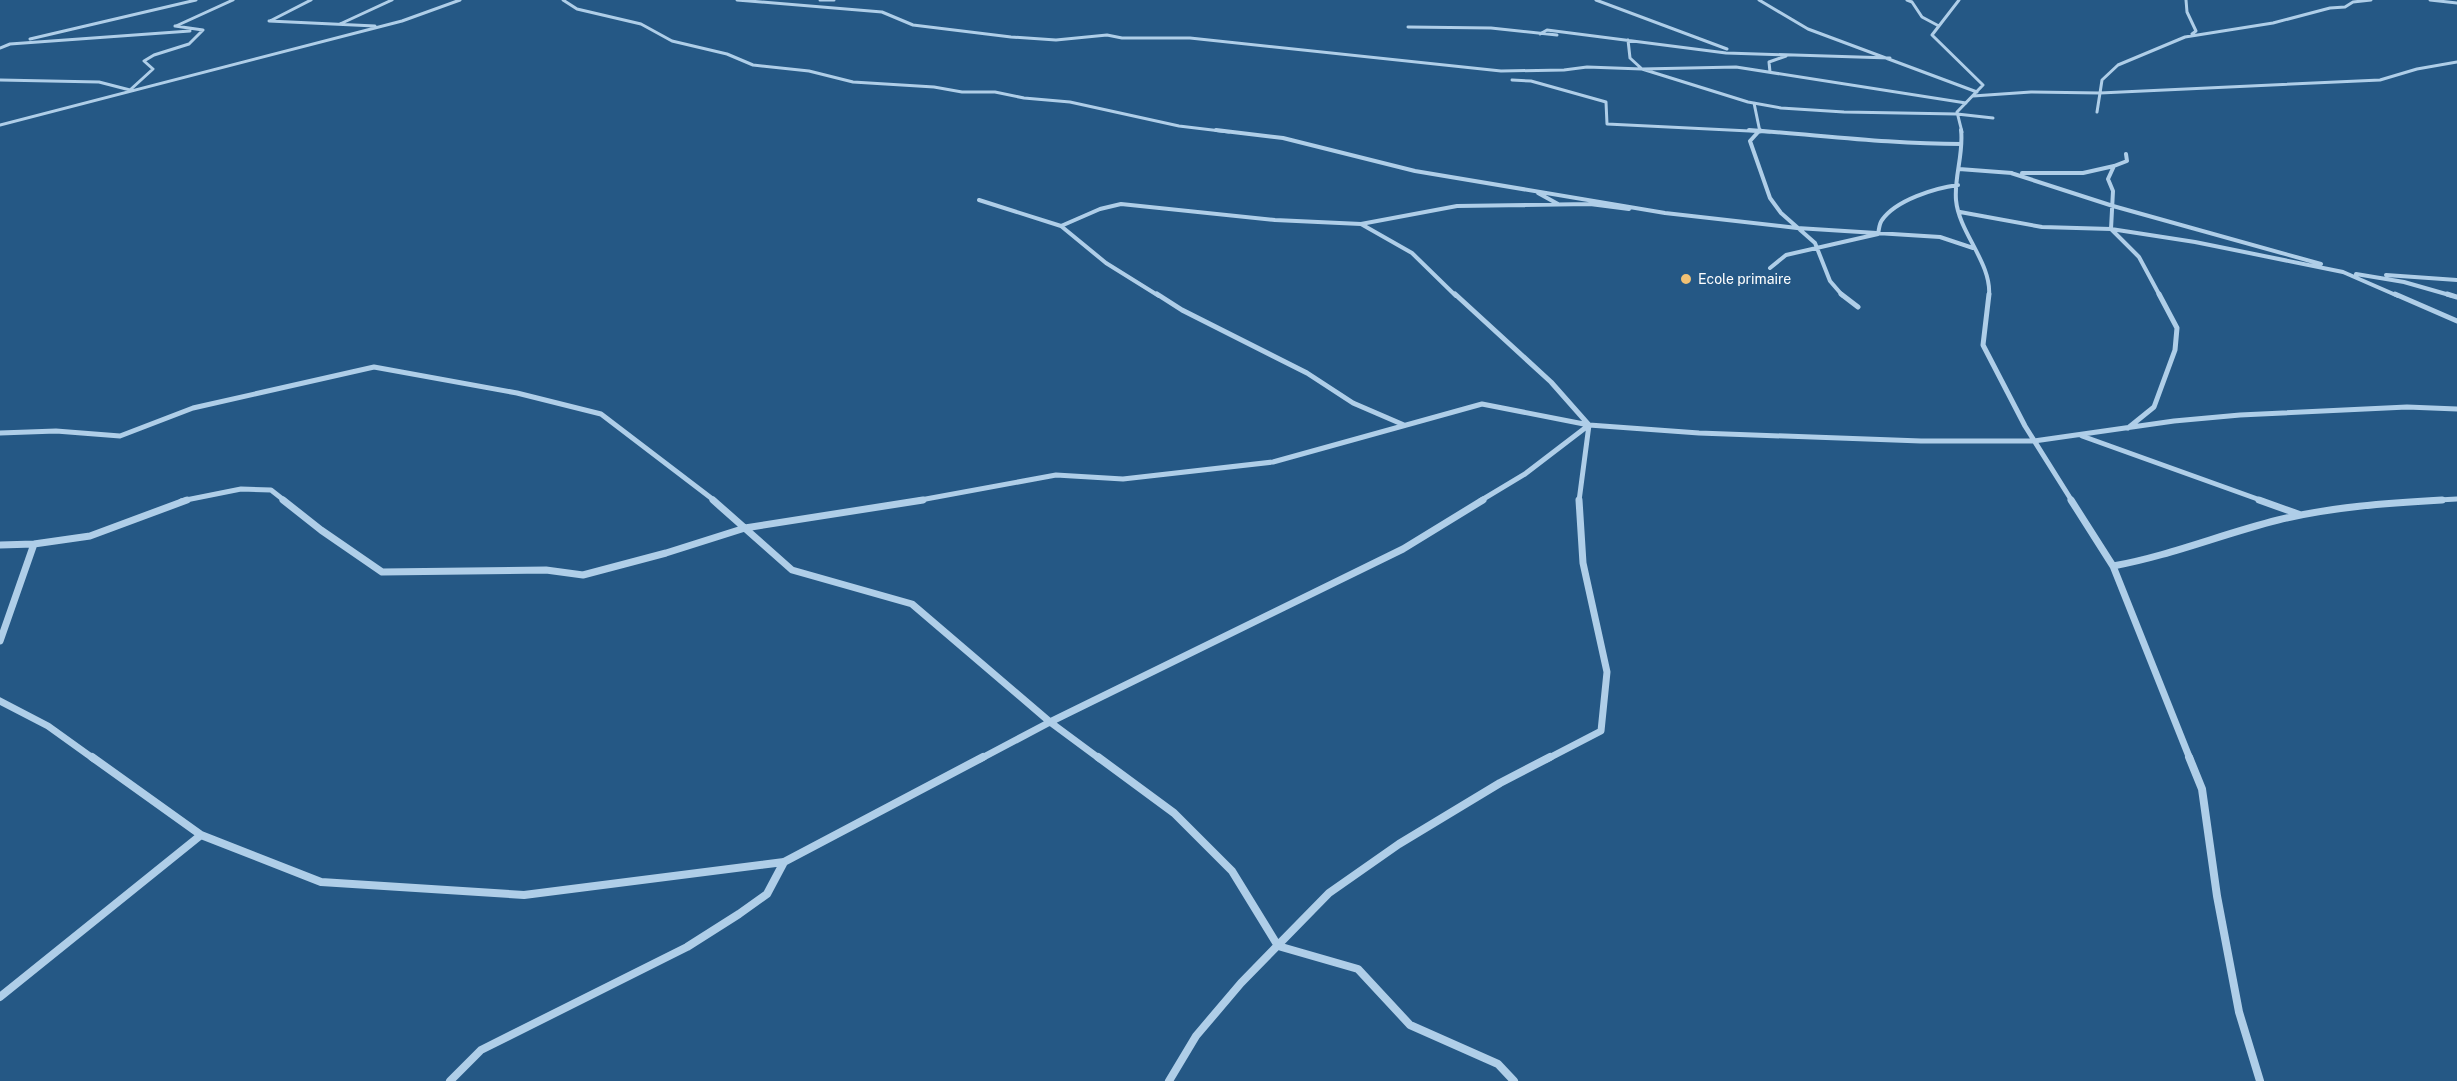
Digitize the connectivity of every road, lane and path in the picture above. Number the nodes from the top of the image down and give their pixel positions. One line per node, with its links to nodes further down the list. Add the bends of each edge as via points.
1 (196, 0): 27 (street)
2 (233, 0): 20 (street)
3 (311, 0): 18 (street, via 269,21)
4 (392, 0): 18 (street)
5 (459, 0): 21 (street)
6 (563, 0): 53 (street, via 578,9 641,24 672,41 727,54 753,65 809,71 854,82 995,92 1070,102 1179,126 1283,138 1415,171)
7 (737, 0): 33 (street, via 882,12 913,25 1011,37 1056,40 1107,35 1190,39 1501,71)
8 (820, 0): 9 (street)
9 (834, 0)
10 (1596, 0): 29 (street)
11 (1759, 0): 31 (street, via 1808,29)
12 (1907, 0): 19 (street, via 1922,17)
13 (1959, 0): 19 (street)
14 (2186, 0): 25 (street, via 2196,31)
15 (2371, 0): 25 (street, via 2273,23)
16 (2430, 0): 17 (street)
17 (2457, 3)
18 (340, 24): 21 (street)
19 (1937, 25): 39 (street, via 1932,35 1943,49 1972,69 1983,85)
20 (175, 26): 23 (street); 24 (street)
21 (382, 26): 37 (street)
22 (1408, 27): 26 (street, via 1491,28 1540,34 1548,30)
23 (203, 30): 24 (street); 37 (street, via 189,44 154,54 144,61 153,69)
24 (161, 33): 27 (street)
25 (2190, 35): 38 (street, via 2118,64 2102,80)
26 (1628, 40): 29 (street); 33 (street, via 1630,58)
27 (9, 44): 28 (street)
28 (0, 47)
29 (1739, 53): 30 (street)
30 (1789, 55): 31 (street); 34 (street, via 1769,62)
31 (1890, 58): 39 (street)
32 (2457, 62): 38 (street, via 2380,80)
33 (1642, 69): 34 (street, via 1736,68); 40 (street)
34 (1770, 72): 41 (street)
35 (0, 80): 37 (street, via 99,81)
36 (1512, 80): 46 (street, via 1531,81 1606,102 1607,124)
37 (130, 90): 45 (street)
38 (2100, 93): 39 (street); 42 (street)
39 (1975, 94): 41 (street)
40 (1754, 103): 43 (street, via 1844,112); 46 (street)
41 (1966, 103): 43 (street)
42 (2097, 112)
43 (1957, 114): 44 (street); 47 (street)
44 (1993, 117)
45 (0, 125)
46 (1760, 132): 47 (street, via 1904,144); 61 (street, via 1750,141 1764,189 1774,207)
47 (1961, 144): 50 (street)
48 (2126, 154): 49 (street, via 2127,161)
49 (2114, 166): 51 (street, via 2056,175); 56 (street, via 2108,179)
50 (1959, 169): 51 (street); 52 (street)
51 (2011, 173): 56 (street)
52 (1958, 185): 57 (street, via 1956,201); 63 (street, via 1906,200 1881,221)
53 (1524, 188): 55 (street); 58 (street)
54 (979, 200): 60 (street)
55 (1558, 204): 58 (street); 59 (street, via 1457,206)
56 (2113, 206): 62 (street); 67 (street)
57 (1960, 212): 62 (street, via 2042,227); 65 (street)
58 (1665, 213): 61 (street)
59 (1361, 224): 60 (street, via 1275,220 1131,202); 74 (street, via 1413,253 1551,382)
60 (1061, 226): 73 (street, via 1106,263 1182,310 1307,373 1353,403)
61 (1797, 228): 63 (street); 64 (street)
62 (2111, 229): 67 (street); 75 (street, via 2139,258 2177,328 2175,350 2154,407)
63 (1878, 234): 64 (street); 65 (street, via 1940,237)
64 (1817, 246): 66 (street, via 1786,255); 70 (street, via 1833,286)
65 (1973, 248): 78 (street, via 1990,283 1983,345)
66 (1770, 268)
67 (2343, 272): 68 (street); 69 (street, via 2404,282); 71 (street)
68 (2457, 280)
69 (2457, 297)
70 (1858, 307)
71 (2457, 321)
72 (2457, 409): 75 (street, via 2407,407 2263,413)
73 (1405, 425): 74 (street, via 1482,404); 81 (street, via 1273,462 1123,479 1056,475)
74 (1589, 425): 78 (street, via 1899,441); 87 (street, via 1525,474 1403,549); 90 (street, via 1580,503 1583,563 1607,672 1601,731 1500,783 1399,844 1329,893)
75 (2128, 428): 77 (street)
76 (0, 433): 81 (street, via 56,431 120,436 193,408 374,366 517,393 601,414 696,485)
77 (2082, 435): 78 (street); 80 (street)
78 (2034, 441): 84 (street)
79 (2457, 500): 80 (street)
80 (2302, 515): 84 (street, via 2145,561)
81 (745, 528): 82 (street, via 583,575 546,570 382,572 271,490 241,489 182,501 90,536); 87 (street, via 792,570 912,604)
82 (34, 544): 83 (street); 85 (street)
83 (0, 545)
84 (2113, 566): 95 (street, via 2202,789 2239,1012)
85 (0, 641)
86 (0, 701): 88 (street, via 48,726)
87 (1050, 722): 89 (street); 90 (street, via 1174,813 1232,871)
88 (201, 836): 89 (street, via 321,882 524,895); 91 (street)
89 (784, 862): 92 (street, via 767,894 739,914 687,947 481,1050)
90 (1278, 946): 93 (street, via 1241,982 1196,1036); 94 (street, via 1358,969 1410,1025 1497,1064)
91 (0, 998)
92 (450, 1081)
93 (1169, 1081)
94 (1514, 1081)
95 (2260, 1081)

